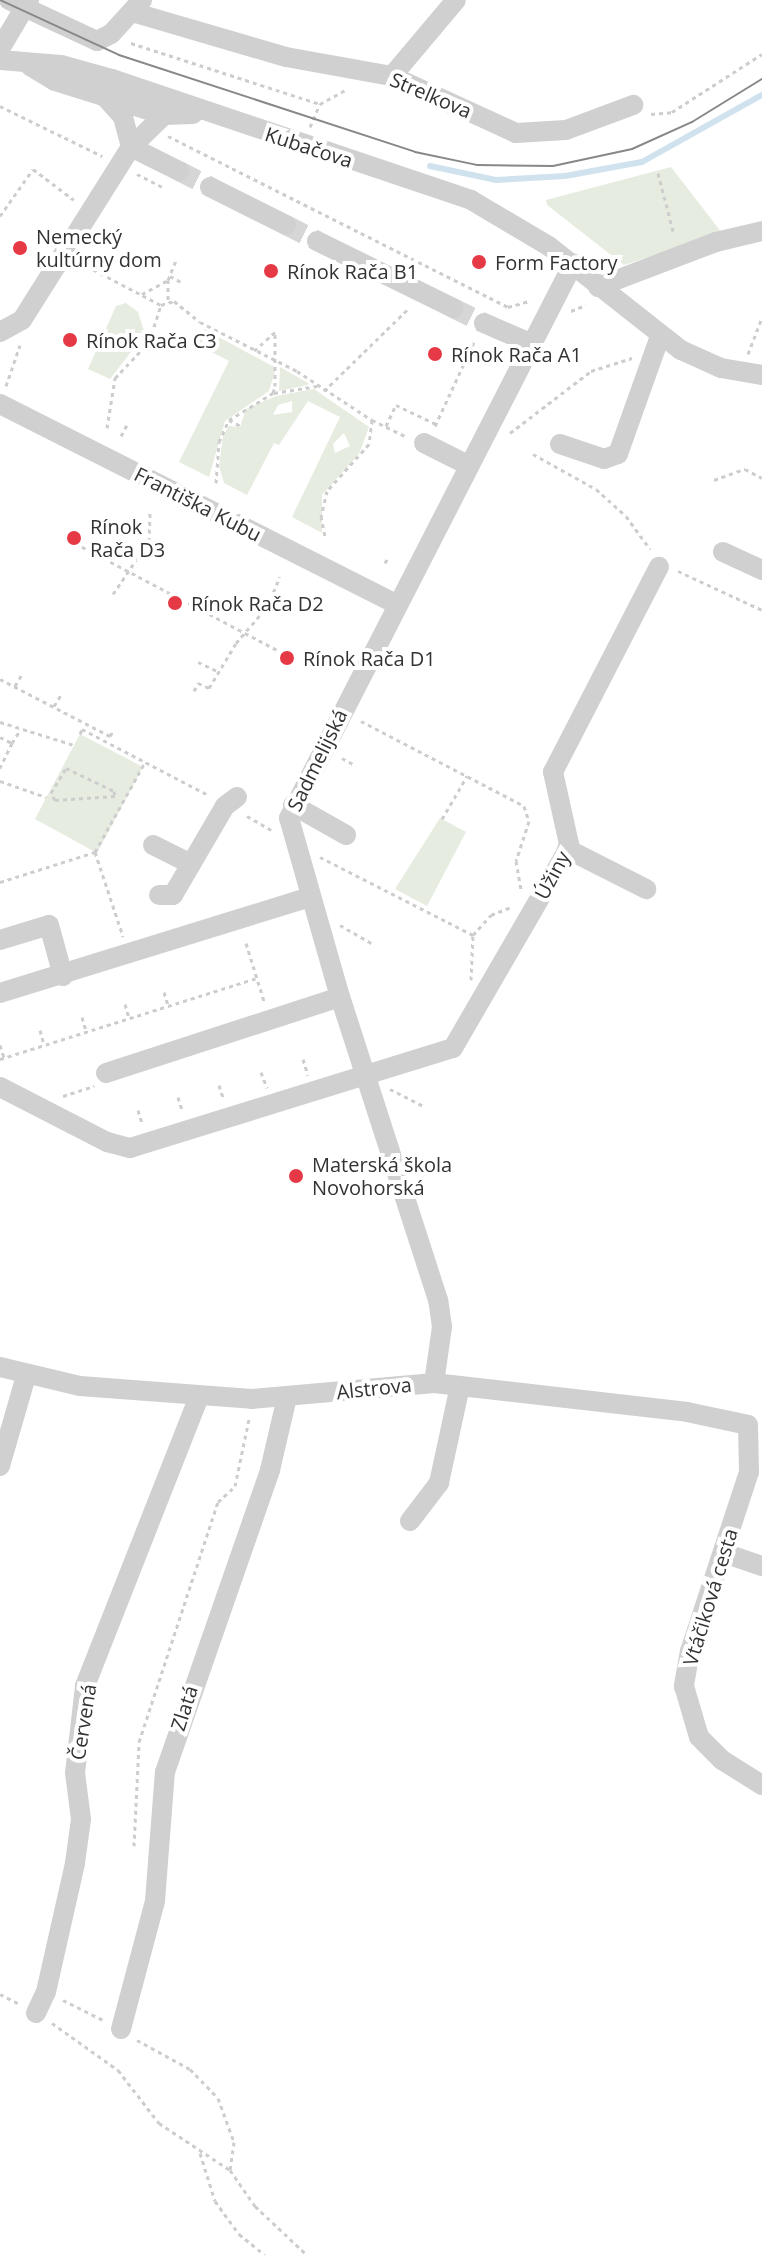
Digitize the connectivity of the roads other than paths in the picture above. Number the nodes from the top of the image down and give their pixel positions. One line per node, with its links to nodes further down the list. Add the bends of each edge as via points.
1 (456, 0): 7 (street)
2 (21, 3): 3 (street, via 97,41); 4 (street)
3 (137, 6): 7 (street, Strelkova, via 286,57)
4 (0, 49)
5 (0, 60): 6 (street, Kubačova)
6 (30, 66): 8 (street, Kubačova); 10 (street, Kubačova, via 74,69)
7 (383, 75): 9 (street, Strelkova, via 530,135)
8 (107, 99): 11 (street, Kubačova); 12 (street, via 123,117)
9 (637, 110)
10 (205, 114): 11 (street, Kubačova); 18 (street, Kubačova, via 471,200 517,224)
11 (161, 122): 12 (street)
12 (131, 147): 13 (street); 22 (street, via 22,320)
13 (179, 171)
14 (210, 187): 15 (street)
15 (286, 225)
16 (762, 231): 19 (street, via 716,242)
17 (317, 241): 20 (street)
18 (573, 264): 19 (street, Kubačova); 24 (street, Sadmelijská)
19 (598, 287): 23 (street, Kubačova)
20 (453, 308)
21 (484, 323): 24 (street)
22 (1, 335)
23 (660, 336): 25 (street, Kubačova, via 702,361); 28 (street, via 618,454 604,459)
24 (530, 343): 29 (street, Sadmelijská)
25 (762, 375)
26 (0, 404): 33 (street, Františka Kubu)
27 (421, 442): 29 (street)
28 (560, 444)
29 (468, 465): 33 (street, Sadmelijská)
30 (723, 552): 32 (street)
31 (659, 567): 38 (street, Úžiny, via 553,772 569,844)
32 (762, 570)
33 (396, 604): 35 (street, Sadmelijská)
34 (231, 802): 39 (street)
35 (293, 805): 36 (street); 42 (street, Sadmelijská, via 289,826)
36 (346, 835)
37 (153, 845): 39 (street)
38 (565, 855): 40 (street, via 575,853); 47 (street, Úžiny, via 457,1044)
39 (191, 864): 41 (street, via 173,895)
40 (646, 889)
41 (159, 895)
42 (310, 897): 44 (street); 46 (street, Sadmelijská)
43 (0, 940): 44 (street, via 56,923)
44 (63, 976): 45 (street)
45 (0, 993)
46 (340, 997): 47 (street, Sadmelijská); 48 (street)
47 (365, 1076): 49 (street, Úžiny, via 130,1148 107,1142); 52 (street, Sadmelijská, via 438,1300 442,1327)
48 (105, 1078)
49 (0, 1087)
50 (0, 1367): 51 (street, Alstrova)
51 (26, 1376): 54 (street, Alstrova); 57 (street)
52 (434, 1383): 53 (street, Alstrova); 55 (street, Alstrova)
53 (460, 1386): 56 (street, Alstrova); 58 (street, via 439,1483)
54 (199, 1397): 55 (street, Alstrova); 62 (street, Červená, via 85,1686 75,1773 81,1819 46,1992)
55 (287, 1397): 63 (street, Zlatá, via 270,1470 172,1746 155,1901)
56 (755, 1420): 59 (street, Vtáčiková cesta, via 749,1472)
57 (0, 1466)
58 (410, 1521)
59 (724, 1553): 60 (street); 61 (street, Vtáčiková cesta, via 690,1651 686,1704 699,1737 711,1751)
60 (762, 1566)
61 (762, 1785)
62 (36, 2013)
63 (121, 2029)

